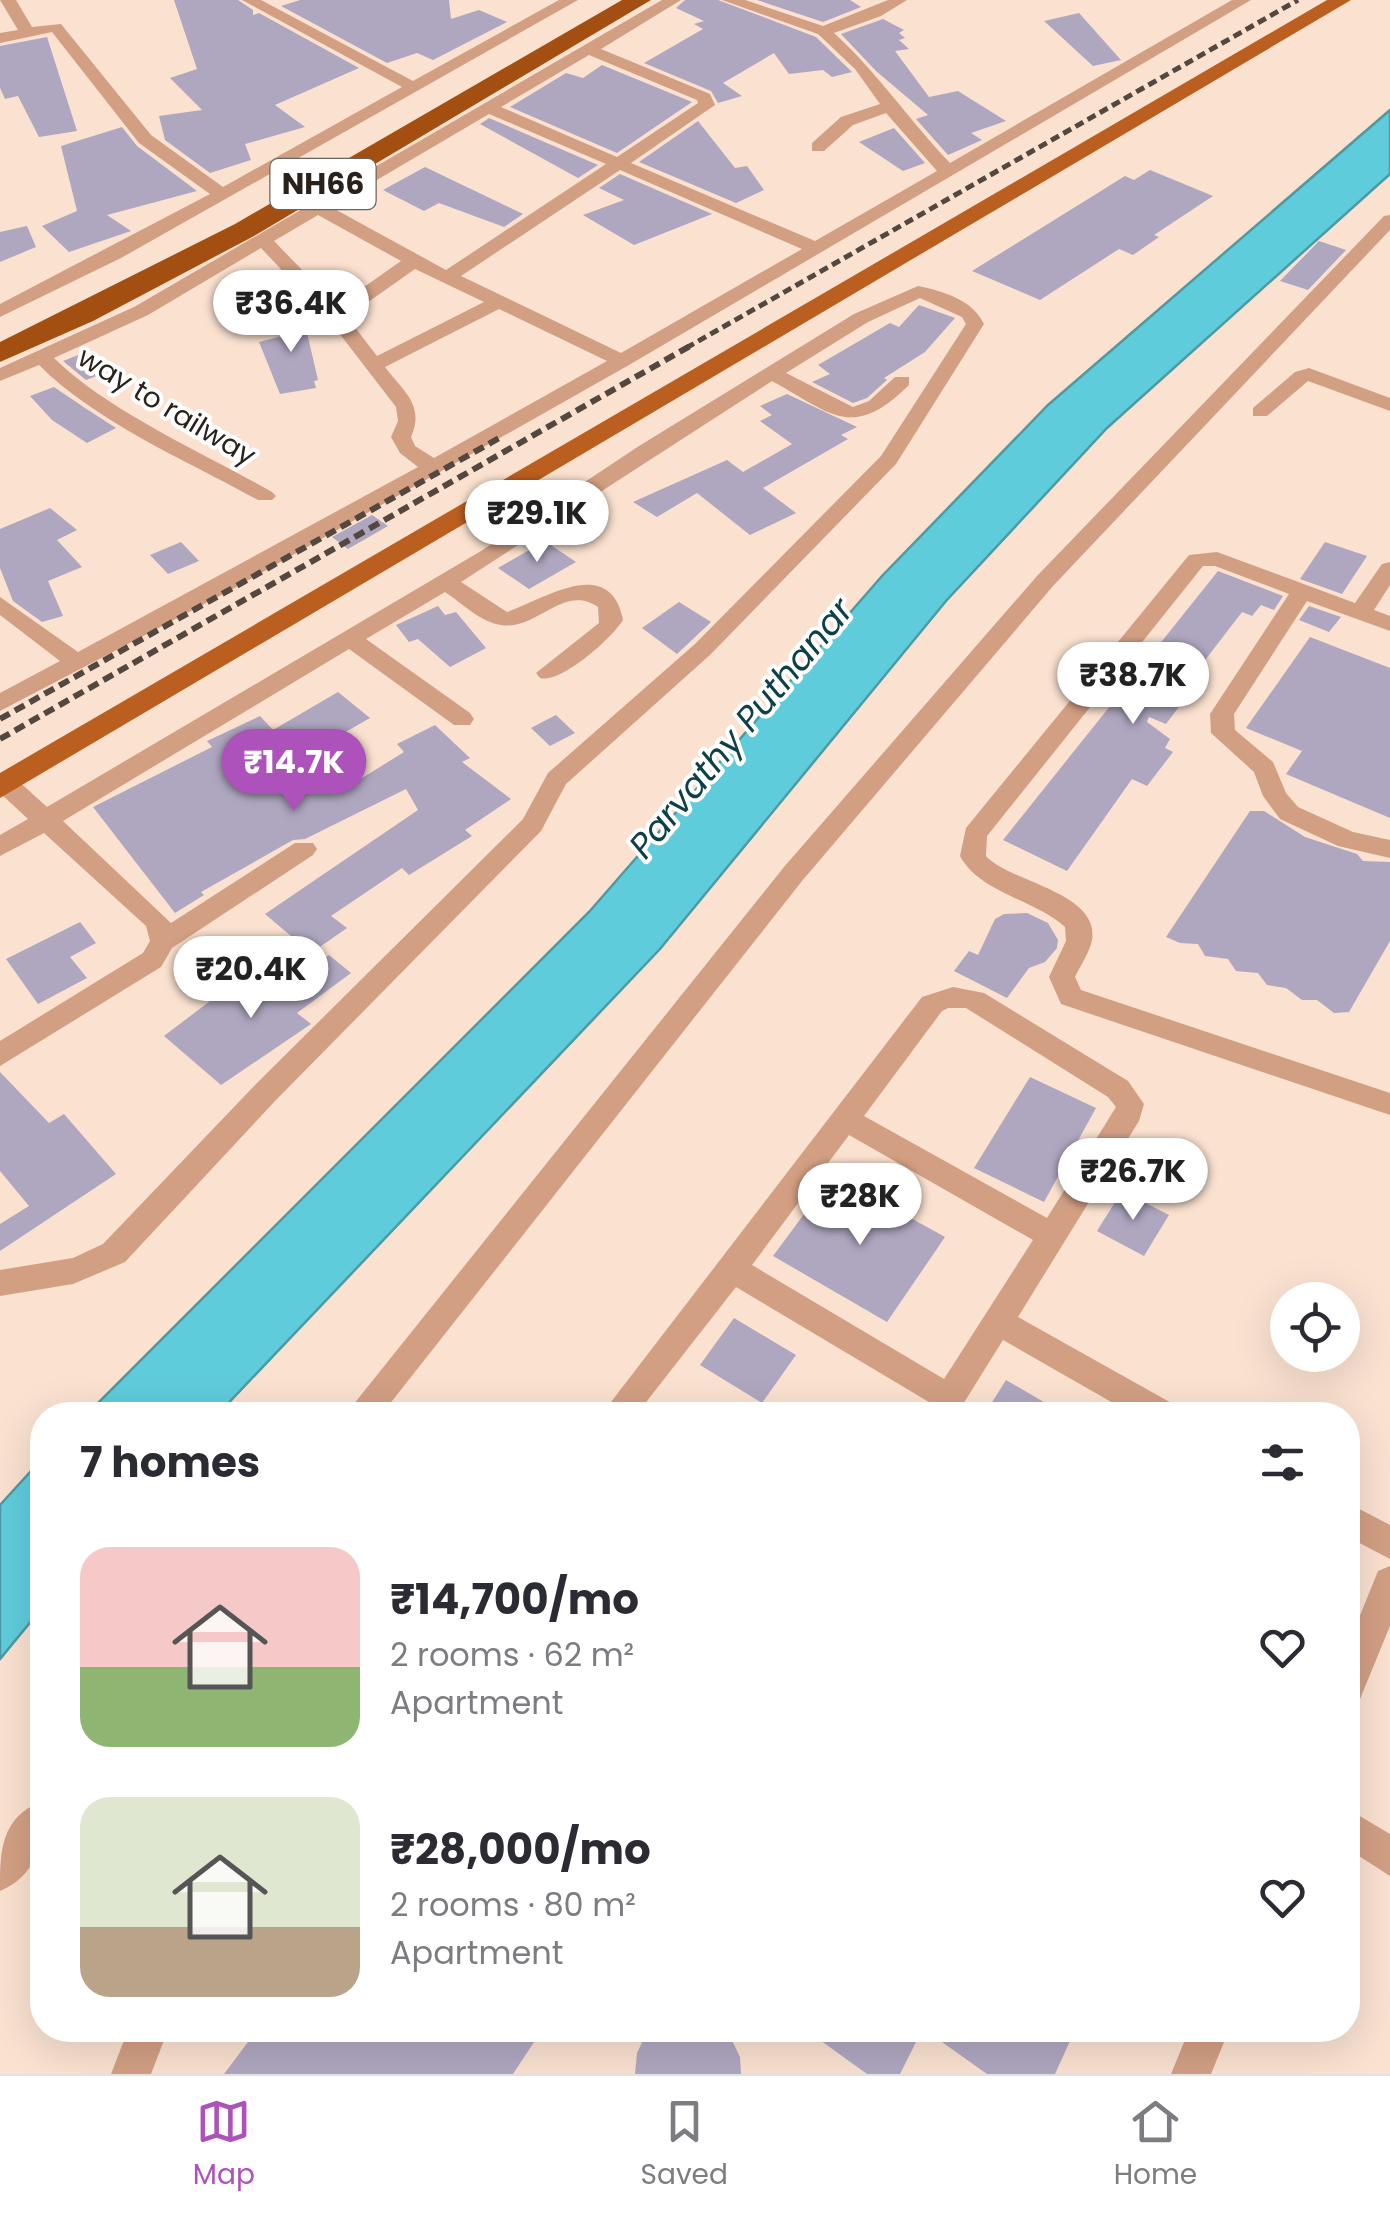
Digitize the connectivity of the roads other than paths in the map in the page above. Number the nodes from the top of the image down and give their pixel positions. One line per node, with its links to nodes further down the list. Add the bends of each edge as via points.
1 (8, 0): 12 (street)
2 (250, 0): 15 (street)
3 (604, 0): 31 (highway, NH66, via 202,227)
4 (639, 0): 32 (highway, NH66, via 225,240)
5 (673, 0): 14 (street)
6 (730, 0): 11 (street)
7 (899, 0): 11 (street)
8 (1243, 0): 20 (street)
9 (1340, 0): 54 (main road)
10 (565, 1): 15 (street)
11 (823, 31): 16 (street)
12 (27, 32): 13 (street); 21 (street, via 56,27 145,138)
13 (0, 38)
14 (590, 50): 17 (street); 19 (street, via 707,101)
15 (413, 87): 21 (street)
16 (890, 106): 18 (street, via 847,121); 20 (street)
17 (489, 108): 19 (street); 22 (street)
18 (818, 147)
19 (616, 163): 25 (street); 27 (street)
20 (950, 173): 25 (street)
21 (222, 195): 29 (street)
22 (316, 206): 24 (street); 26 (street)
23 (1390, 220): 67 (street, via 1045,581 793,874)
24 (261, 238): 30 (street); 33 (street, via 141,311)
25 (817, 249): 34 (street)
26 (414, 260): 27 (street); 30 (street)
27 (449, 276): 28 (street)
28 (500, 301): 34 (street); 35 (street)
29 (0, 310)
30 (336, 316): 35 (street)
31 (0, 331)
32 (0, 353)
33 (44, 358): 37 (street); 42 (street, way to railway, via 96,401)
34 (622, 361): 41 (street)
35 (374, 364): 41 (street, via 408,414 404,444)
36 (772, 373): 38 (street, via 857,414); 44 (street); 65 (street, via 918,292 970,314 975,324 889,460 703,650 557,779 532,825 114,1253 91,1268)
37 (0, 376)
38 (902, 381)
39 (1390, 405): 40 (street, via 1310,374)
40 (1260, 412)
41 (431, 466): 50 (street)
42 (265, 496)
43 (1390, 570): 47 (street)
44 (446, 582): 49 (street); 51 (street, via 507,619 566,591 601,596 612,610 606,628)
45 (1302, 591): 47 (street); 58 (street, via 1222,714 1223,733 1264,768 1289,813 1347,840); 61 (street, via 1218,559 1197,560 975,834 973,856 979,867 1060,906 1078,923 1079,941 1062,978 1071,997)
46 (0, 604): 50 (street)
47 (1360, 613): 48 (street)
48 (1390, 624)
49 (352, 640): 53 (street); 55 (street)
50 (76, 662): 52 (street)
51 (548, 674)
52 (0, 703)
53 (462, 719)
54 (3, 786): 55 (street)
55 (48, 820): 56 (street); 59 (street, via 158,922)
56 (0, 847)
57 (304, 849): 59 (street)
58 (1390, 849)
59 (162, 941): 60 (street, via 152,960)
60 (0, 1055)
61 (1390, 1104)
62 (845, 1120): 63 (street); 63 (street, via 932,1004 952,996 974,1000 1118,1089 1130,1104); 64 (street)
63 (1051, 1235): 66 (street)
64 (732, 1270): 68 (street); 69 (street)
65 (0, 1282)
66 (999, 1322): 70 (street); 71 (street)
67 (371, 1402)
68 (627, 1402)
69 (936, 1402)
70 (947, 1402)
71 (1141, 1402)
72 (1360, 1526): 73 (street)
73 (1390, 1543)
74 (1390, 1583): 75 (street)
75 (1360, 1657)
76 (30, 1834): 79 (street)
77 (1360, 1835): 78 (street)
78 (1390, 1856)
79 (0, 1872)
80 (143, 2042): 82 (street)
81 (1203, 2042): 83 (street)
82 (131, 2074)
83 (1191, 2074)

